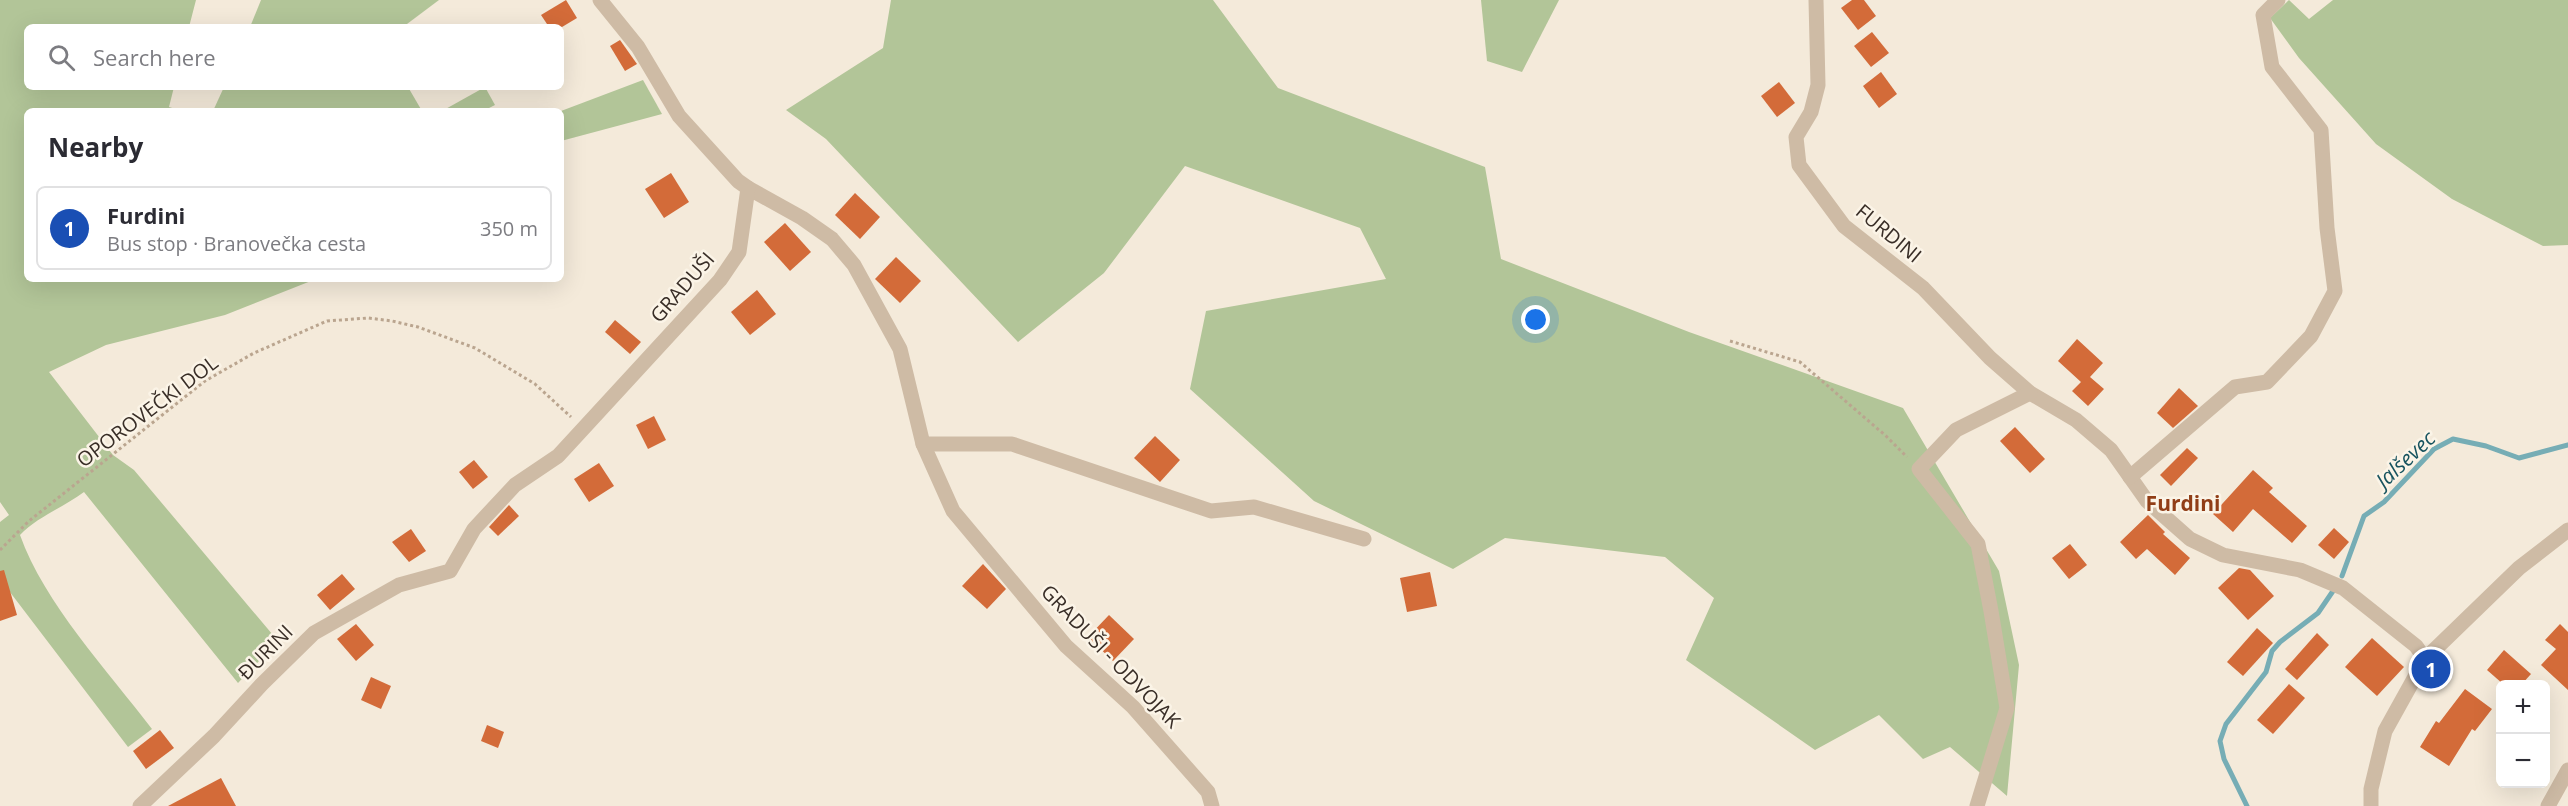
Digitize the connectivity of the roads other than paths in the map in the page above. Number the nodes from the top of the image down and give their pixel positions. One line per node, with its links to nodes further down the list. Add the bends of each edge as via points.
1 (600, 0): 4 (street, via 638,47 679,116)
2 (1816, 0): 5 (street, FURDINI, via 1818,85 1811,112 1796,137 1799,165 1844,226 1923,288 1990,358)
3 (2278, 0): 7 (street, via 2263,15 2272,67 2321,130 2335,291 2311,336 2267,382 2235,387)
4 (748, 188): 6 (street, GRADUŠI - ODVOJAK, via 832,239 854,266 900,349); 10 (street, GRADUŠI, via 739,252 720,280 558,456 515,485 474,529)
5 (2030, 393): 7 (street, FURDINI, via 2076,420 2111,450); 15 (street, via 1956,429 1919,469 1977,544 1991,611 2007,708)
6 (923, 444): 9 (street, via 1012,444 1211,511 1254,507); 14 (street, GRADUŠI - ODVOJAK, via 953,511 1066,646 1133,707 1208,792)
7 (2130, 477): 11 (street, FURDINI, via 2147,501 2190,539 2223,555 2300,570 2343,588 2416,646)
8 (2568, 530): 11 (street, via 2519,568)
9 (1364, 539)
10 (450, 571): 13 (street, ĐURINI, via 399,585 314,633)
11 (2426, 659): 16 (street, via 2385,730 2371,789)
12 (2568, 770): 17 (street)
13 (140, 806)
14 (1212, 806)
15 (1977, 806)
16 (2371, 806)
17 (2548, 806)

